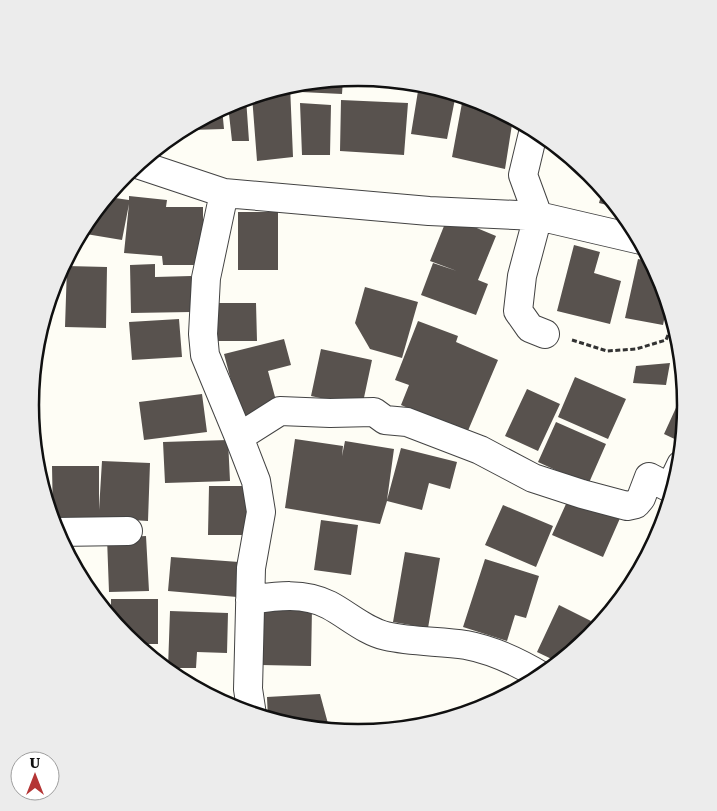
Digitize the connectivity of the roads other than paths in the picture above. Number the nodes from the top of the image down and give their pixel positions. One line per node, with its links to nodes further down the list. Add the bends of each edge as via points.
1 (532, 138): 4 (street, via 523,175)
2 (146, 167): 3 (street)
3 (224, 193): 4 (street, via 429,211); 7 (street, via 206,278 203,334 205,355)
4 (538, 216): 5 (street); 6 (street, via 522,276 518,311 530,328)
5 (630, 237)
6 (545, 334)
7 (239, 436): 8 (street, via 280,411 374,412 386,420 407,422 480,450 533,478 627,506 636,504 641,498 649,477); 11 (street, via 256,481 261,512 251,568)
8 (667, 487)
9 (128, 531): 10 (street)
10 (65, 532)
11 (250, 600): 12 (street, via 283,595 311,598 385,636 466,645 520,662); 13 (street, via 248,689)
12 (535, 672)
13 (251, 706)

